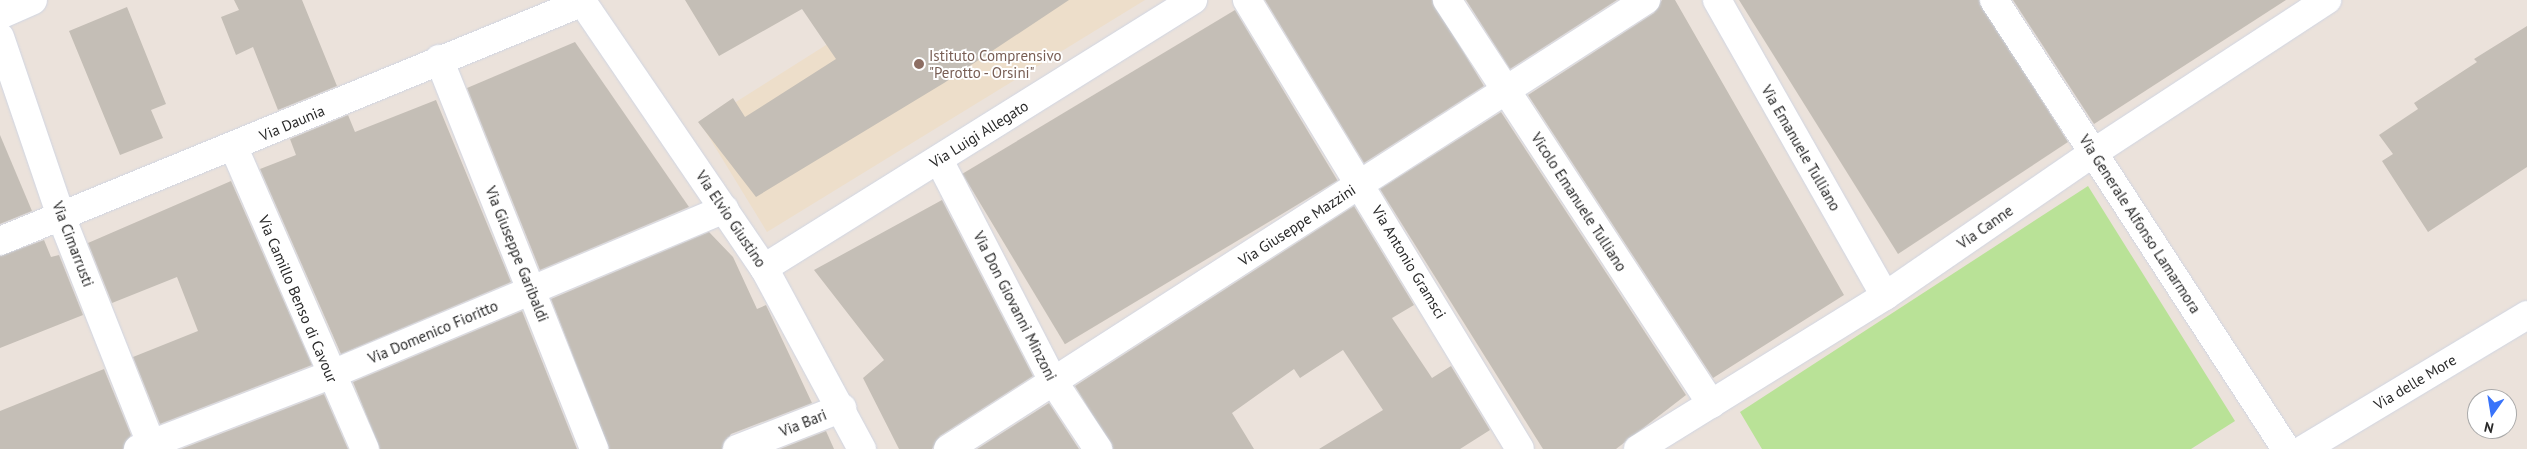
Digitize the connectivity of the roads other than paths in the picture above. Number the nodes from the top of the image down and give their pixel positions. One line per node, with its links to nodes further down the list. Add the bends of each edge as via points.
1 (33, 0): 10 (street)
2 (1193, 0): 16 (street, Via Luigi Allegato)
3 (1248, 0): 17 (street, Via Antonio Gramsci)
4 (1447, 0): 13 (street, Vicolo Emanuele Tulliano)
5 (1646, 0): 13 (street, Via Giuseppe Mazzini)
6 (1717, 0): 23 (street, Via Emanuele Tulliano)
7 (1994, 0): 15 (street, Via Generale Alfonso Lamarmora)
8 (2327, 0): 15 (street, Via Canne)
9 (582, 1): 12 (street, Via Daunia); 18 (street, Via Elvio Giustino)
10 (0, 15)
11 (0, 37): 19 (street, Via Cimarrusti)
12 (439, 59): 14 (street, Via Daunia); 22 (street, Via Giuseppe Garibaldi)
13 (1506, 90): 17 (street, Via Giuseppe Mazzini); 27 (street, Vicolo Emanuele Tulliano)
14 (234, 148): 19 (street, Via Daunia); 25 (street, Via Camillo Benso di Cavour)
15 (2093, 152): 23 (street, Via Canne); 38 (street, Via Generale Alfonso Lamarmora)
16 (940, 160): 21 (street, Via Luigi Allegato); 26 (street, Via Don Giovanni Minzoni)
17 (1362, 183): 26 (street, Via Giuseppe Mazzini); 36 (street, Via Antonio Gramsci)
18 (724, 209): 21 (street, Via Elvio Giustino); 22 (street, Via Domenico Fioritto)
19 (62, 219): 20 (street, Via Daunia); 29 (street, Via Cimarrusti)
20 (0, 241)
21 (764, 268): 28 (street, Via Elvio Giustino)
22 (531, 291): 25 (street, Via Domenico Fioritto); 31 (street, Via Giuseppe Garibaldi)
23 (1885, 296): 27 (street, Via Canne)
24 (2524, 320): 39 (street, Via delle More)
25 (330, 375): 29 (street, Via Domenico Fioritto); 30 (street, Via Camillo Benso di Cavour)
26 (1053, 381): 34 (street, Via Giuseppe Mazzini); 35 (street, Via Don Giovanni Minzoni)
27 (1711, 404): 37 (street, Via Canne)
28 (842, 408): 32 (street, Via Bari); 33 (street, Via Elvio Giustino)
29 (147, 447)
30 (365, 449)
31 (594, 449)
32 (737, 449)
33 (862, 449)
34 (948, 449)
35 (1098, 449)
36 (1520, 449)
37 (1638, 449)
38 (2286, 449)
39 (2304, 449)

